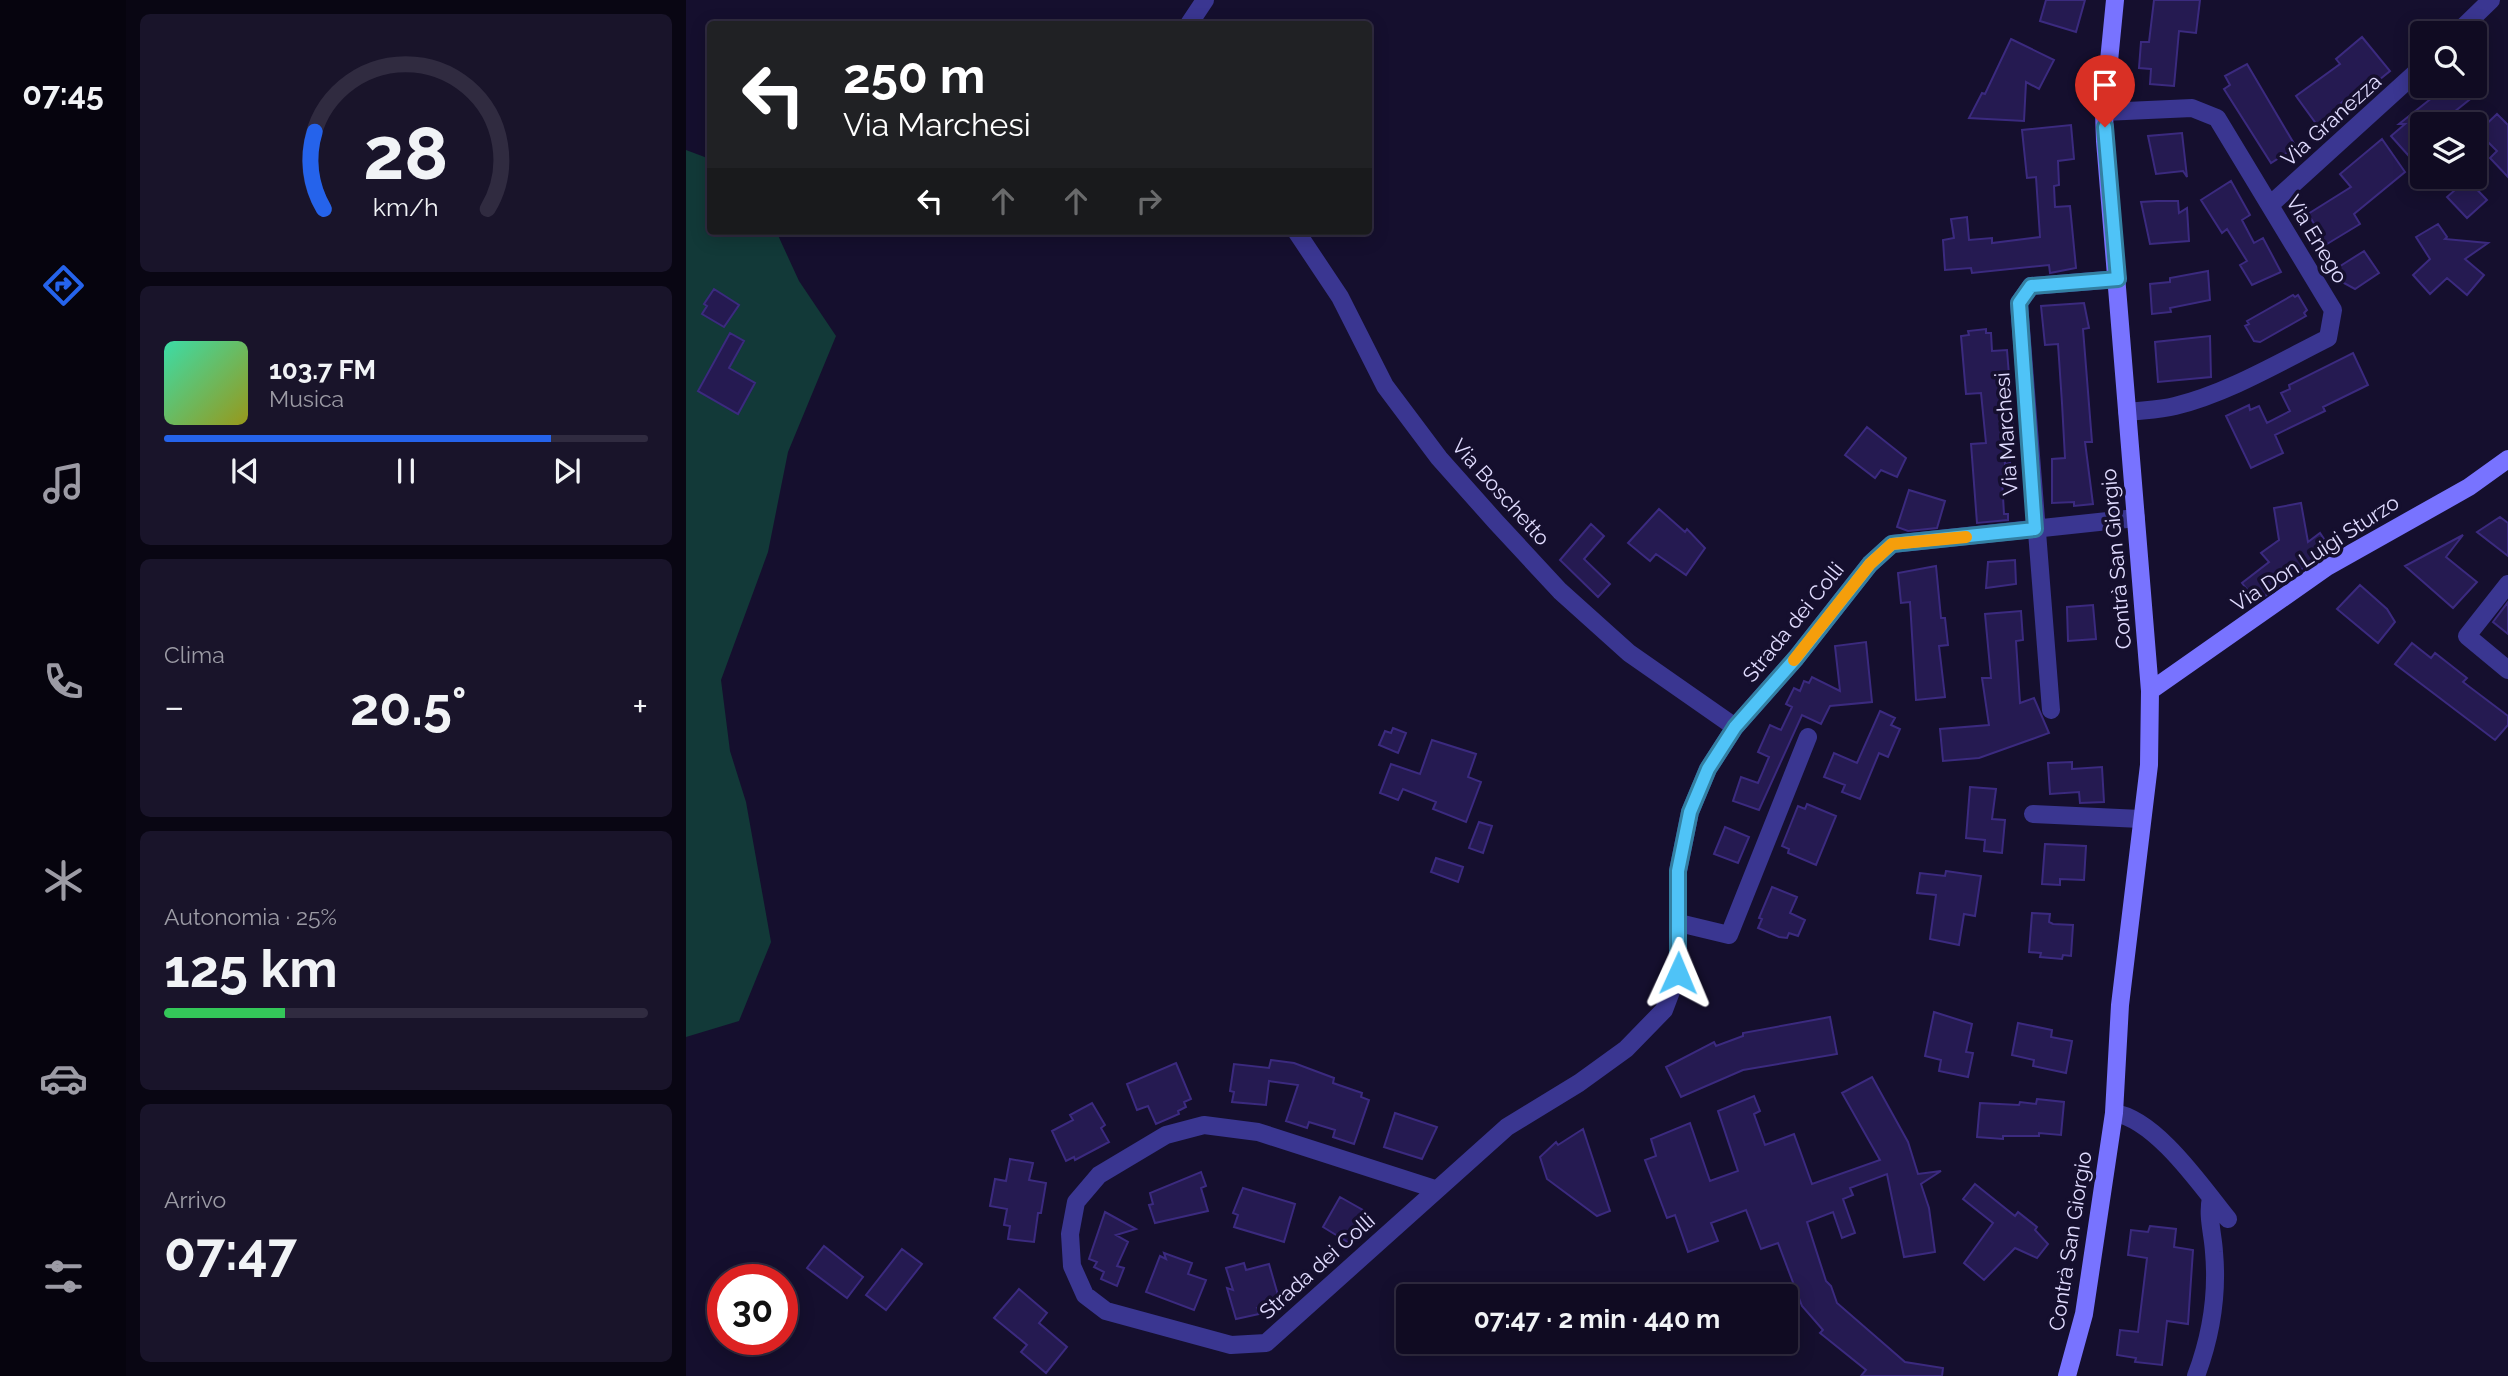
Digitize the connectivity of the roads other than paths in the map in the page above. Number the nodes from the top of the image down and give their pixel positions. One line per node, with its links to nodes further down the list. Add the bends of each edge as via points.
1 (1205, 0): 4 (street)
2 (2115, 0): 7 (street, Contrà San Giorgio)
3 (2491, 0): 5 (street)
4 (1191, 21)
5 (2469, 21)
6 (2410, 78): 8 (street, Via Granezza)
7 (2104, 112): 8 (street, Via Enego, via 2192,108 2217,118); 10 (street, Contrà San Giorgio)
8 (2270, 205): 11 (street, Via Enego, via 2333,310 2328,338 2176,406)
9 (1299, 235): 19 (street, Via Boschetto, via 1340,297 1385,386 1496,522 1560,591 1629,653)
10 (2118, 279): 11 (street, Contrà San Giorgio); 14 (street, Via Marchesi, via 2031,286 2019,303)
11 (2127, 412): 13 (street, Contrà San Giorgio)
12 (2506, 465): 17 (street, Via Don Luigi Sturzo, via 2327,567)
13 (2136, 518): 14 (street, Strada dei Colli); 17 (street, Contrà San Giorgio)
14 (2035, 529): 18 (street, Via Marchesi); 19 (street, Strada dei Colli, via 1892,544 1870,564)
15 (2508, 584): 16 (street, via 2467,636)
16 (2508, 670)
17 (2150, 691): 22 (street, Contrà San Giorgio, via 2149,765)
18 (2051, 710)
19 (1735, 727): 23 (street, Strada dei Colli, via 1708,769 1690,812 1678,871)
20 (1808, 737): 23 (street, via 1729,935)
21 (2033, 814): 22 (street)
22 (2141, 819): 24 (street, Contrà San Giorgio, via 2120,1005)
23 (1679, 923): 25 (street, Strada dei Colli, via 1678,973 1664,1010 1626,1049 1507,1127)
24 (2114, 1113): 26 (street, via 2150,1129); 28 (street, Contrà San Giorgio, via 2084,1314)
25 (1435, 1189): 25 (street, Strada dei Colli, via 1258,1132 1204,1125 1166,1135 1099,1175 1076,1202 1070,1234 1072,1266 1085,1295 1106,1311 1231,1345 1266,1343)
26 (2211, 1198): 27 (street); 29 (street, via 2213,1311 2210,1341)
27 (2228, 1219)
28 (2067, 1376)
29 (2196, 1376)

